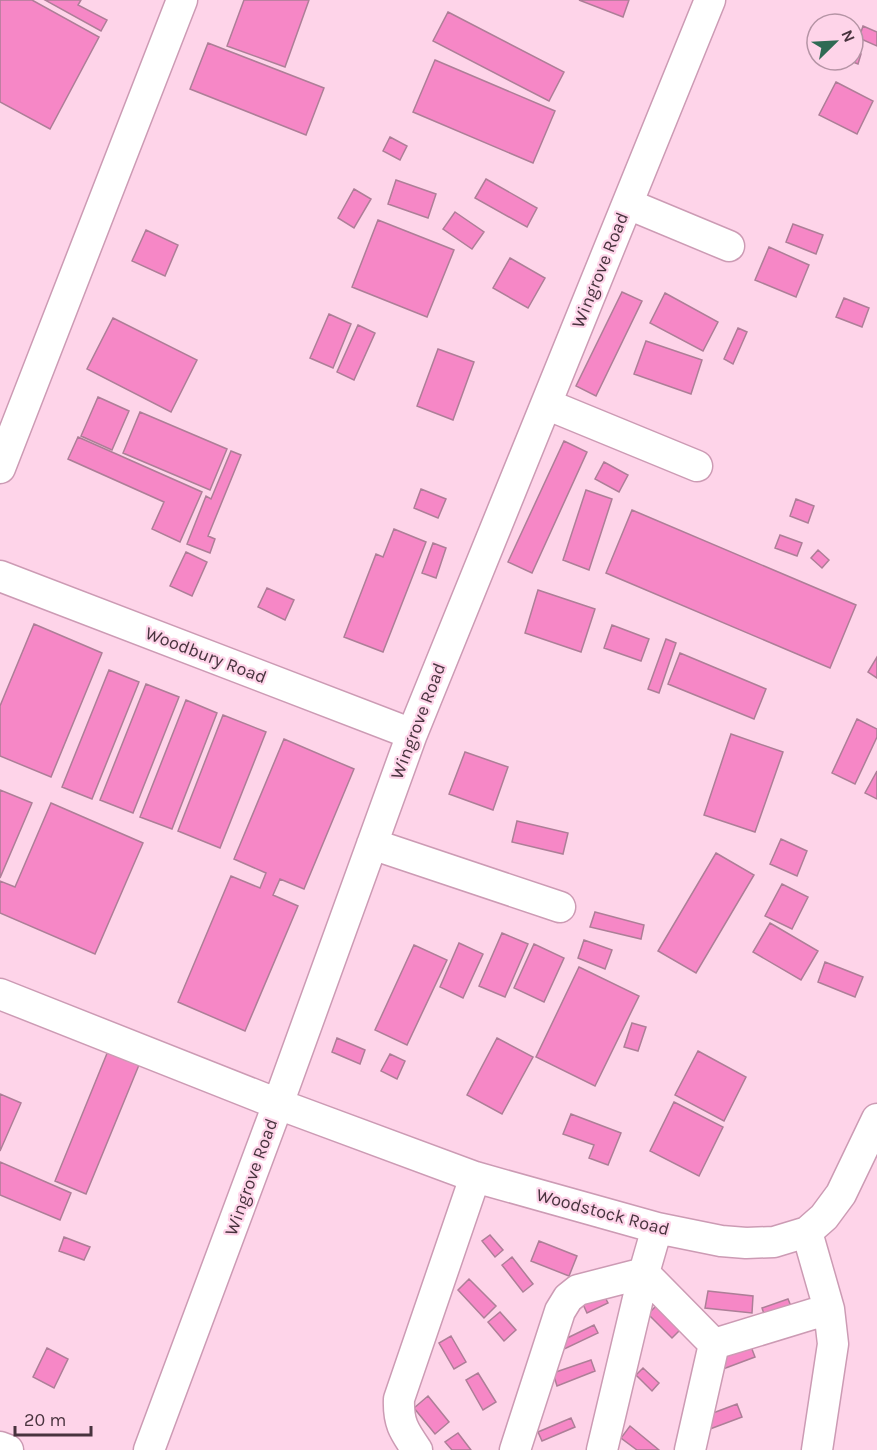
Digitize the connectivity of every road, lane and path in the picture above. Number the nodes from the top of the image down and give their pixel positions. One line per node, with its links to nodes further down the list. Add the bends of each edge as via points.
1 (182, 0): 7 (street)
2 (710, 0): 3 (street, Wingrove Road)
3 (627, 204): 4 (street); 5 (street, Wingrove Road)
4 (729, 246)
5 (546, 404): 6 (street); 9 (street, Wingrove Road)
6 (697, 466)
7 (0, 468)
8 (0, 576): 9 (street, Woodbury Road)
9 (412, 734): 10 (street, Wingrove Road)
10 (372, 844): 11 (street); 13 (street, Wingrove Road)
11 (560, 907)
12 (0, 994): 13 (street, Woodstock Road)
13 (278, 1104): 15 (street, Woodstock Road); 23 (street, Wingrove Road)
14 (877, 1119): 17 (street, Woodstock Road, via 841,1194)
15 (475, 1177): 16 (street, Woodstock Road); 24 (street, via 399,1399 398,1413 404,1431)
16 (657, 1228): 17 (street, Woodstock Road, via 746,1243 774,1242); 18 (street)
17 (807, 1232): 19 (street)
18 (644, 1273): 20 (street); 25 (street, via 578,1290 568,1298 560,1311); 26 (street)
19 (829, 1309): 20 (street); 28 (street, via 833,1344)
20 (714, 1344): 27 (street)
21 (0, 1447): 22 (street)
22 (8, 1450)
23 (149, 1450)
24 (417, 1450)
25 (515, 1450)
26 (602, 1450)
27 (690, 1450)
28 (817, 1450)

